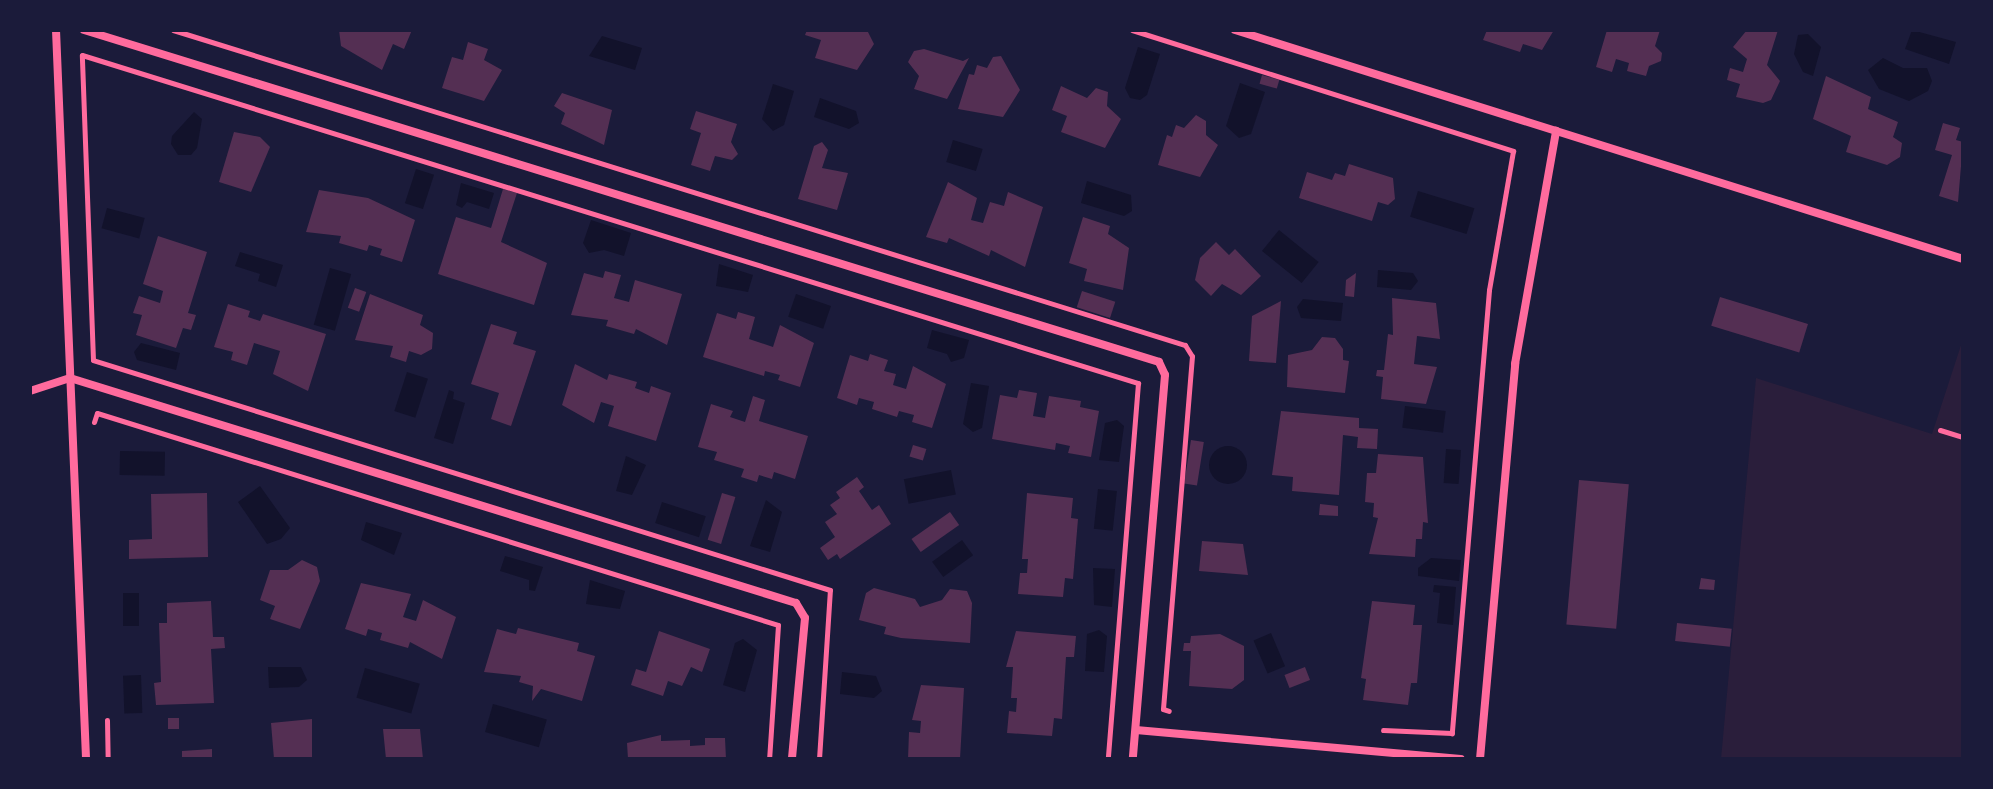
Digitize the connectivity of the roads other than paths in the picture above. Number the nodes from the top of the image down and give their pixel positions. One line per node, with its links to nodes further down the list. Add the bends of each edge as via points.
1 (56, 30): 6 (street)
2 (84, 30): 8 (street, via 1159,362 1165,375)
3 (1235, 30): 4 (street)
4 (1556, 131): 5 (street); 13 (street, via 1515,364)
5 (1963, 259)
6 (70, 378): 7 (street); 9 (street); 10 (street, via 796,603 805,618)
7 (30, 391)
8 (1136, 730): 11 (street); 12 (street)
9 (86, 759)
10 (792, 759)
11 (1133, 759)
12 (1461, 759)
13 (1480, 759)

